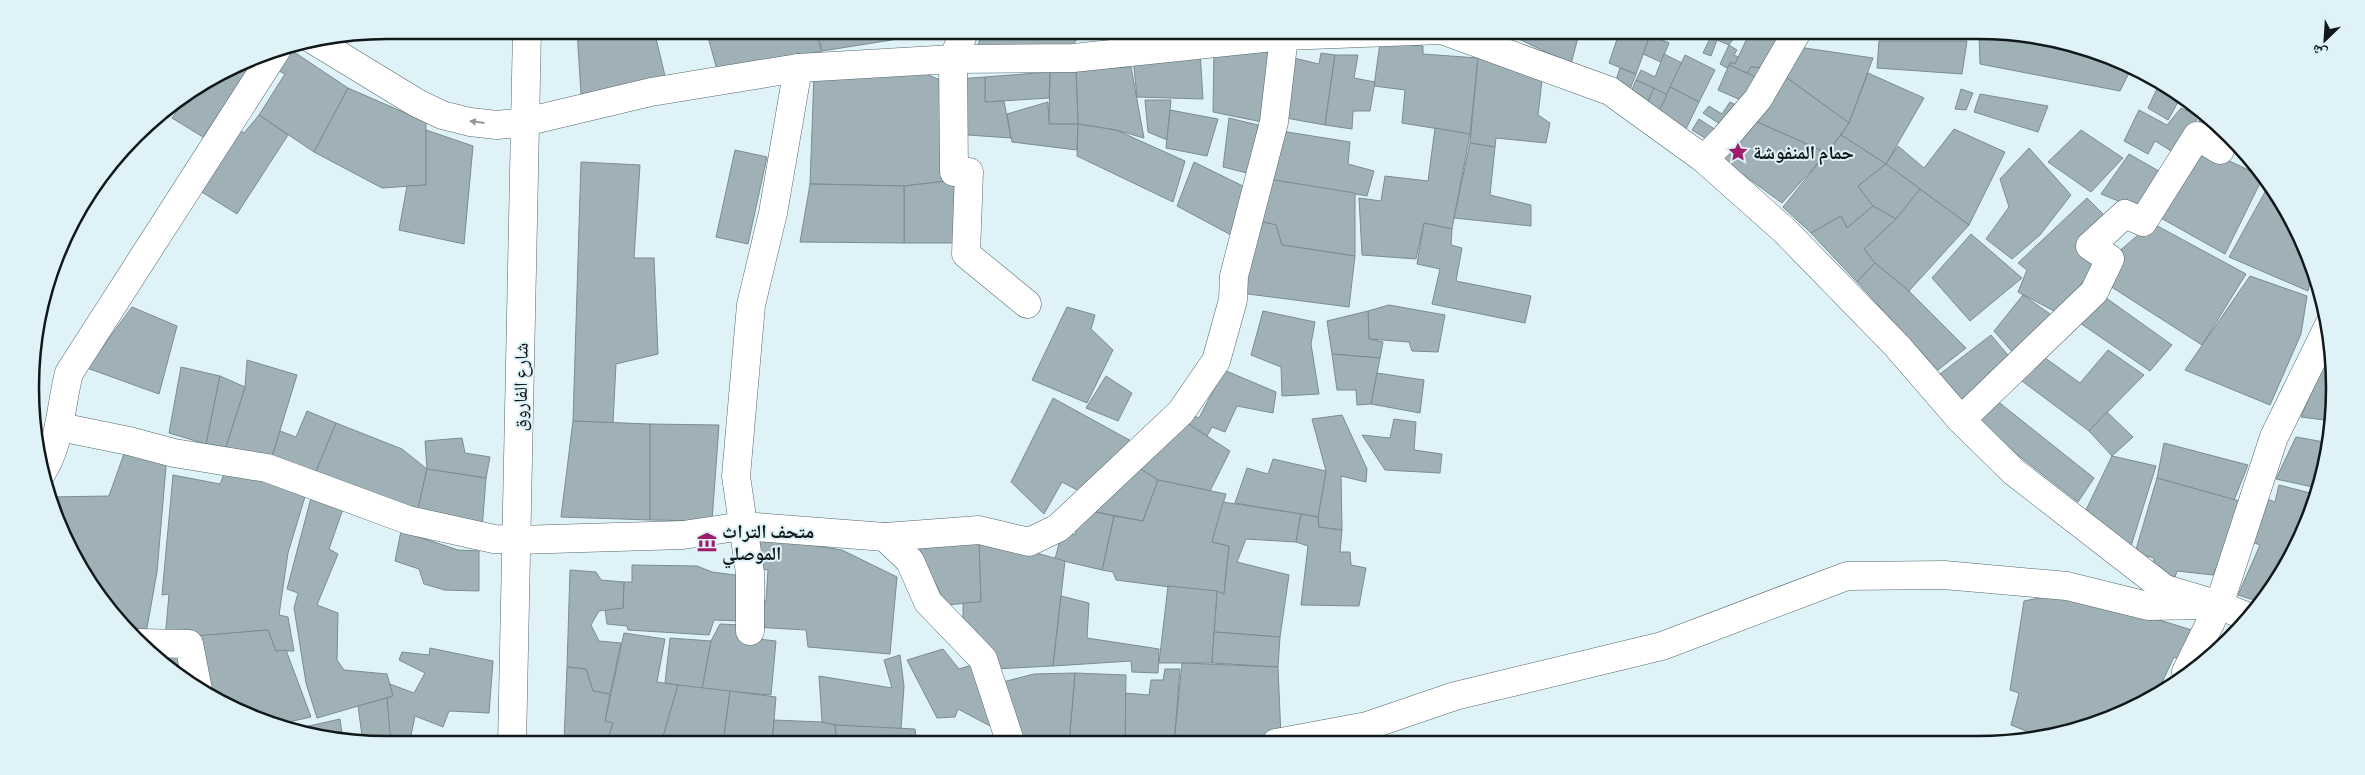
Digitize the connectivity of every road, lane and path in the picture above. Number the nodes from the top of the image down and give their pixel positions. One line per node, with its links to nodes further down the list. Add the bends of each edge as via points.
1 (527, 39): 11 (street, شارع الفاروق)
2 (961, 39): 9 (street)
3 (1255, 39): 9 (street, via 1073,58)
4 (1284, 39): 20 (street, via 1274,122 1234,276 1233,300 1216,362 1181,412 1058,528 1029,542 979,530)
5 (1467, 39): 13 (street, via 1610,91)
6 (1793, 39): 13 (street, via 1758,98)
7 (321, 45): 11 (street, one-way to 7, via 498,125 442,115)
8 (271, 59): 17 (street, via 69,373)
9 (952, 59): 10 (street); 14 (street, via 954,172 969,172 966,254)
10 (798, 68): 11 (street, via 652,92); 19 (street, via 773,213 751,305 736,476)
11 (525, 122): 21 (street, شارع الفاروق)
12 (2220, 150): 16 (street, via 2197,136 2143,222 2126,214 2090,246 2110,259 2094,292)
13 (1704, 159): 16 (street, via 1785,231 1897,346)
14 (1027, 304)
15 (2323, 338): 22 (street, via 2274,437)
16 (1962, 420): 22 (street, via 2014,472 2165,589)
17 (60, 427): 18 (street); 21 (street, via 174,453 267,468 408,520 494,539)
18 (47, 464)
19 (744, 526): 20 (street); 21 (street, via 683,535); 24 (street, via 750,573)
20 (885, 537): 30 (street, via 910,560 928,602 983,659)
21 (518, 540): 29 (street, شارع الفاروق)
22 (2219, 605): 23 (street); 26 (street); 28 (street, via 2148,606 2067,586 1944,575 1847,576 1662,646 1455,696)
23 (2242, 615)
24 (750, 631)
25 (151, 643): 27 (street, via 189,644)
26 (2190, 664)
27 (196, 678)
28 (1367, 726): 31 (street); 32 (street)
29 (512, 736)
30 (1009, 736)
31 (1313, 736)
32 (1380, 736)

